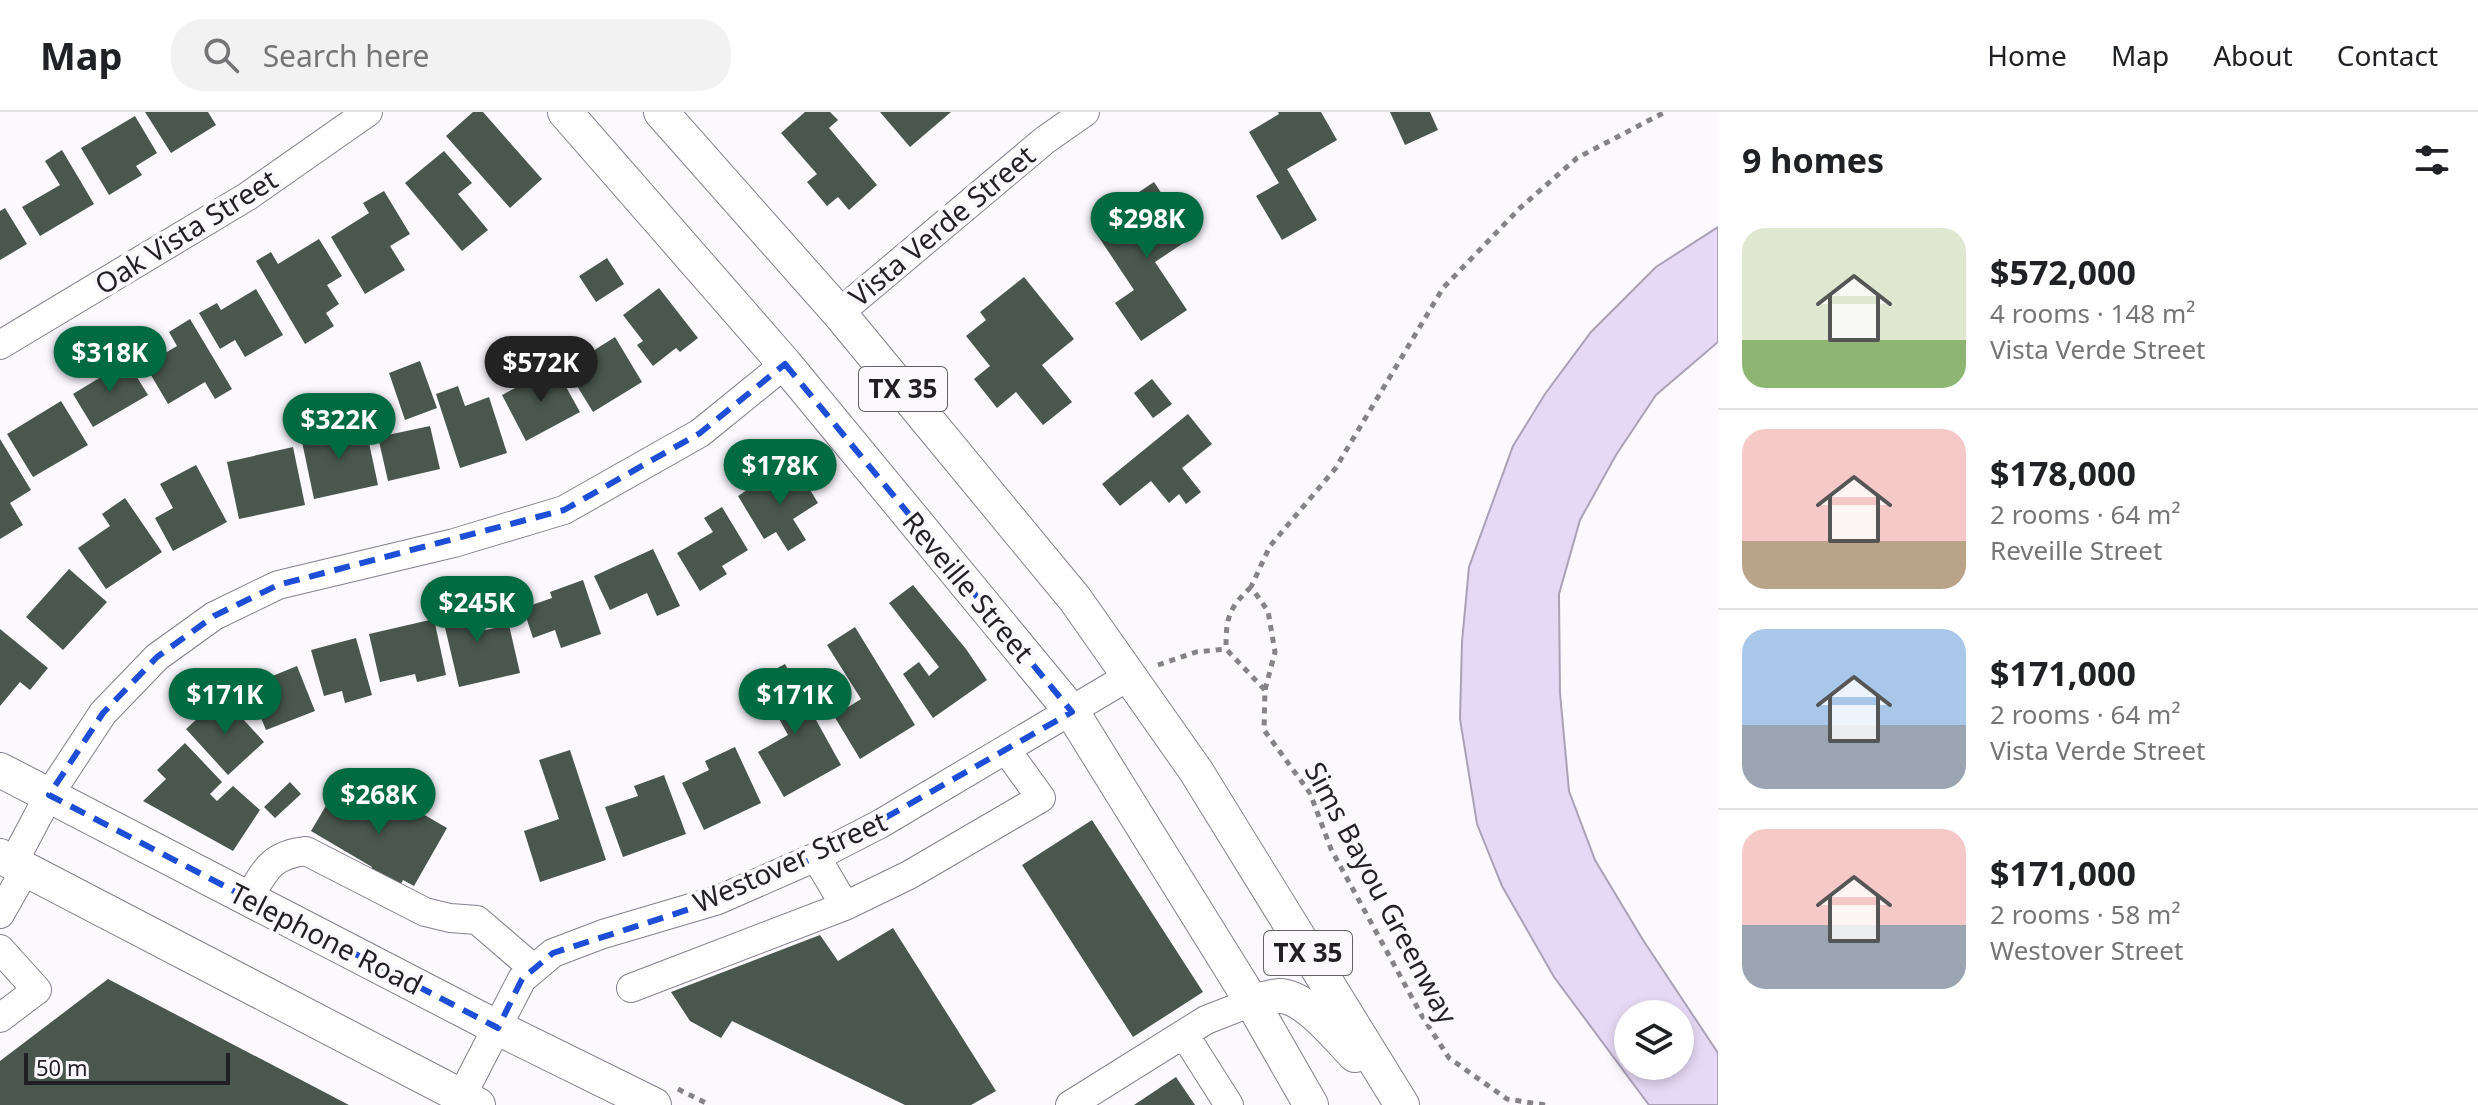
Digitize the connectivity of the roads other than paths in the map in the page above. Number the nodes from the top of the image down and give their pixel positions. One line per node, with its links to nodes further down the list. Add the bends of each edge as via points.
1 (368, 112): 6 (street, Oak Vista Street, via 248,196)
2 (565, 112): 7 (main road, Reveille Street / TX 35)
3 (661, 112): 5 (main road, TX 35)
4 (1085, 112): 5 (street, Vista Verde Street)
5 (839, 313): 8 (main road, TX 35, via 1075,599)
6 (0, 345)
7 (785, 364): 9 (main road, Reveille Street / TX 35); 12 (street, via 700,433 564,510 454,543 278,585 214,616 157,657 103,713)
8 (1131, 675): 9 (street, Westover Street); 25 (main road, TX 35)
9 (1072, 712): 10 (street, Westover Street); 21 (main road, Reveille Street / TX 35)
10 (1007, 751): 13 (street, Westover Street); 16 (street, via 1041,798)
11 (0, 770): 12 (main road, Telephone Road)
12 (49, 795): 14 (street); 15 (main road, Telephone Road)
13 (816, 857): 16 (street); 19 (street, Westover Street, via 718,900 553,953)
14 (13, 863): 17 (street); 26 (main road)
15 (248, 899): 19 (street, via 267,867 292,852 306,851 425,912 477,920); 23 (main road, Telephone Road)
16 (845, 906): 20 (street)
17 (0, 914)
18 (0, 949): 22 (street, via 37,990)
19 (534, 969): 23 (street, Westover Street, via 522,979)
20 (631, 988)
21 (1252, 1002): 24 (street); 25 (main road, via 1279,996 1295,999); 30 (main road, Reveille Street / TX 35)
22 (0, 1018)
23 (498, 1028): 26 (street, Westover Street); 27 (main road, Telephone Road)
24 (1184, 1034): 28 (street); 29 (street)
25 (1400, 1101)
26 (466, 1102)
27 (654, 1105)
28 (1070, 1105)
29 (1229, 1105)
30 (1311, 1105)

